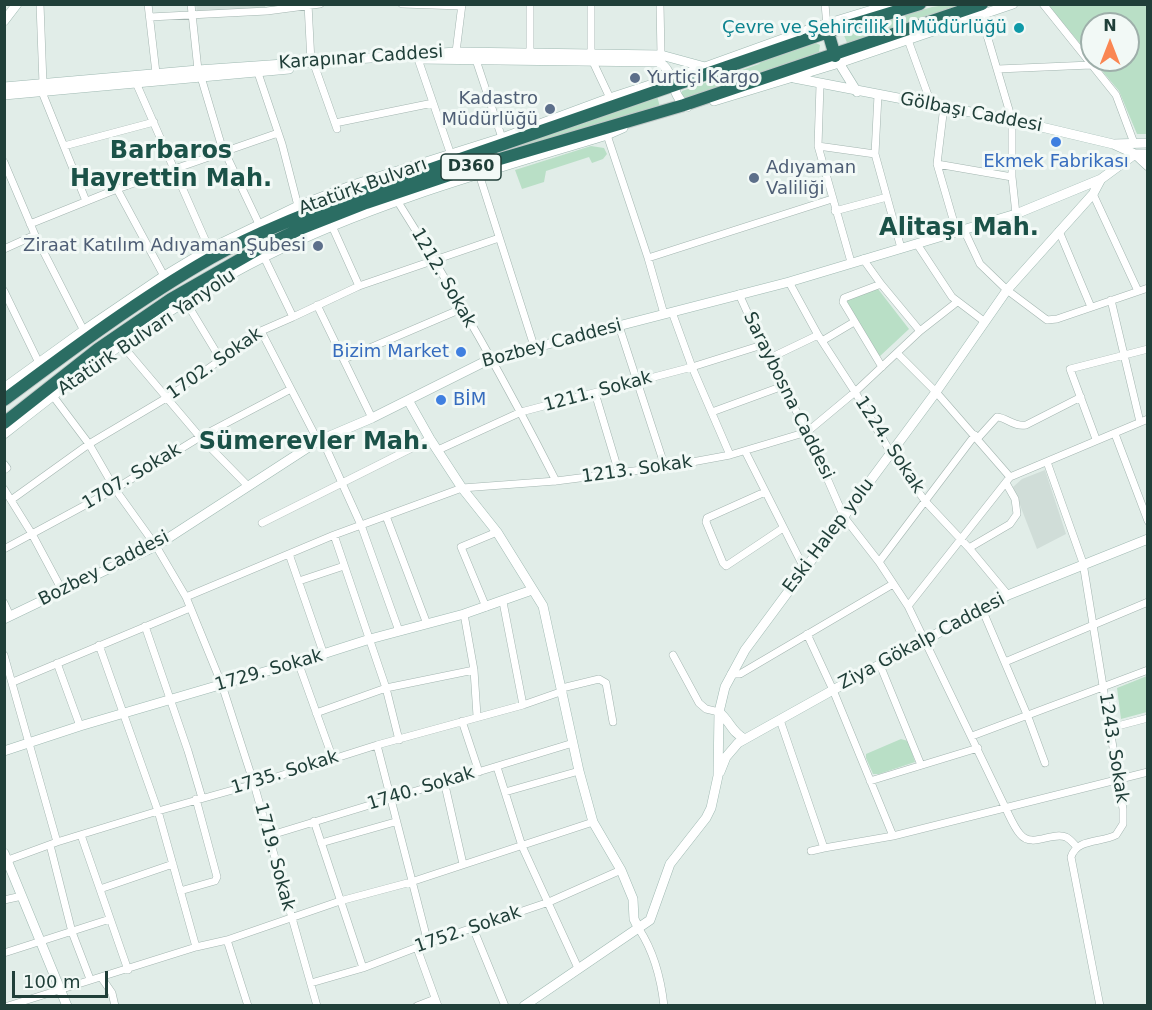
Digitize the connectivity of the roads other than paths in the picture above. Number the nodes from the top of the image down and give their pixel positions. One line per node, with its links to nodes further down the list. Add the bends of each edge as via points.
1 (10, 4): 20 (street)
2 (17, 4): 23 (street)
3 (40, 4): 47 (street)
4 (148, 4): 22 (street)
5 (191, 4): 21 (street)
6 (320, 4): 17 (street)
7 (402, 4): 16 (street)
8 (530, 4): 28 (street)
9 (591, 4): 30 (street)
10 (660, 4): 29 (street)
11 (825, 4): 24 (street)
12 (892, 4): 24 (street)
13 (920, 4): 24 (highway, Atatürk Bulvarı / D360)
14 (1013, 4): 19 (street, Atatürk Bulvarı Yanyolu)
15 (1043, 4): 27 (street)
16 (462, 5): 26 (street)
17 (308, 6): 18 (street); 34 (street)
18 (267, 8): 21 (street)
19 (982, 10): 25 (street, Atatürk Bulvarı Yanyolu); 32 (highway, Atatürk Bulvarı / D360); 37 (street)
20 (4, 11)
21 (193, 16): 22 (street); 39 (street)
22 (150, 17): 41 (street)
23 (4, 21)
24 (827, 28): 32 (highway); 36 (highway, Atatürk Bulvarı / D360)
25 (908, 40): 32 (street, Atatürk Bulvarı Yanyolu); 53 (street, via 928,95)
26 (456, 51): 28 (street, Karapınar Caddesi); 34 (street, Karapınar Caddesi)
27 (1080, 51)
28 (530, 54): 30 (street, Karapınar Caddesi)
29 (661, 55): 30 (street, Karapınar Caddesi); 36 (street, Karapınar Caddesi)
30 (592, 58): 33 (street, Karapınar Caddesi); 43 (street, Karapınar Caddesi, via 658,62 666,67); 51 (street)
31 (418, 59): 33 (street, Karapınar Caddesi); 34 (street, Karapınar Caddesi); 52 (street)
32 (837, 59): 42 (street, Atatürk Bulvarı Yanyolu); 48 (street); 55 (highway, Atatürk Bulvarı / D360)
33 (476, 60): 60 (street)
34 (313, 64): 39 (street, Karapınar Caddesi); 40 (street, Karapınar Caddesi); 52 (street, via 336,126)
35 (1080, 65): 37 (street)
36 (710, 69): 43 (highway, Atatürk Bulvarı / D360)
37 (998, 69): 56 (street)
38 (1097, 72): 61 (street, via 1116,95)
39 (200, 73): 40 (street, Karapınar Caddesi); 41 (street, Karapınar Caddesi); 44 (street, Karapınar Caddesi); 66 (street)
40 (258, 73): 58 (street)
41 (156, 74): 47 (street, Karapınar Caddesi)
42 (792, 78): 45 (street, Gölbaşı Caddesi); 55 (street, Atatürk Bulvarı Yanyolu)
43 (671, 82): 51 (street, Atatürk Bulvarı Yanyolu); 55 (street, Karapınar Caddesi, via 676,98); 97 (highway, Atatürk Bulvarı / D360, via 362,193)
44 (137, 85): 47 (street, Karapınar Caddesi); 57 (street)
45 (820, 85): 48 (street, Gölbaşı Caddesi); 65 (street)
46 (4, 87): 47 (street, Karapınar Caddesi)
47 (43, 88): 49 (street, Karapınar Caddesi); 64 (street)
48 (857, 92): 50 (street, Gölbaşı Caddesi)
49 (4, 95)
50 (878, 95): 53 (street, Gölbaşı Caddesi); 67 (street)
51 (610, 98): 60 (street, Atatürk Bulvarı Yanyolu)
52 (433, 103): 70 (street)
53 (927, 103): 54 (street, Gölbaşı Caddesi)
54 (944, 105): 56 (street, Gölbaşı Caddesi); 72 (street)
55 (686, 107): 59 (street, Atatürk Bulvarı Yanyolu); 157 (highway, Atatürk Bulvarı / D360, via 476,166 300,229 171,299)
56 (1012, 120): 63 (street, Gölbaşı Caddesi); 76 (street)
57 (154, 122): 64 (street); 74 (street)
58 (278, 133): 66 (street); 84 (street)
59 (607, 135): 75 (street, Atatürk Bulvarı Yanyolu); 99 (street)
60 (502, 138): 70 (street, Atatürk Bulvarı Yanyolu)
61 (1134, 143): 62 (street); 63 (street); 68 (street)
62 (1148, 143)
63 (1113, 144): 68 (street, Gölbaşı Caddesi)
64 (64, 146): 82 (street)
65 (818, 146): 67 (street); 81 (street)
66 (224, 152): 74 (street); 88 (street)
67 (875, 154): 80 (street)
68 (1135, 154): 69 (street, Gölbaşı Caddesi); 73 (street); 77 (street, Bozbey Caddesi)
69 (1148, 154)
70 (451, 155): 84 (street, Atatürk Bulvarı Yanyolu)
71 (4, 162): 87 (street)
72 (937, 164): 76 (street); 90 (street)
73 (1148, 166)
74 (175, 169): 78 (street); 97 (street)
75 (479, 174): 83 (street, Atatürk Bulvarı Yanyolu); 93 (street)
76 (1012, 177): 86 (street)
77 (1101, 179): 79 (street, Eski Halep yolu); 86 (street, Bozbey Caddesi)
78 (117, 189): 82 (street); 103 (street)
79 (1093, 194): 91 (street, Eski Halep yolu); 110 (street)
80 (887, 197): 85 (street); 95 (street)
81 (832, 199): 85 (street); 99 (street)
82 (86, 201): 87 (street)
83 (398, 202): 89 (street, Atatürk Bulvarı Yanyolu); 101 (street, 1212. Sokak)
84 (298, 206): 88 (street, Atatürk Bulvarı Yanyolu)
85 (835, 211): 102 (street)
86 (1016, 214): 90 (street, Bozbey Caddesi)
87 (30, 224): 92 (street)
88 (259, 224): 97 (street, Atatürk Bulvarı Yanyolu)
89 (332, 226): 98 (street, Atatürk Bulvarı Yanyolu); 106 (street)
90 (960, 231): 94 (street, Bozbey Caddesi); 108 (street, via 980,264)
91 (1059, 231): 108 (street, Eski Halep yolu); 116 (street)
92 (34, 235): 96 (street); 125 (street)
93 (499, 238): 101 (street, 1702. Sokak); 129 (street)
94 (917, 244): 95 (street, Bozbey Caddesi); 114 (street)
95 (902, 248): 100 (street, Bozbey Caddesi)
96 (4, 249)
97 (211, 253): 103 (street, Atatürk Bulvarı Yanyolu); 125 (highway, Atatürk Bulvarı / D360)
98 (264, 256): 113 (street, Atatürk Bulvarı Yanyolu); 119 (street)
99 (648, 258): 118 (street)
100 (863, 259): 102 (street, Bozbey Caddesi); 105 (street)
101 (435, 260): 106 (street, 1702. Sokak); 117 (street, 1212. Sokak)
102 (851, 262): 104 (street, Bozbey Caddesi)
103 (164, 276): 125 (street, Atatürk Bulvarı Yanyolu)
104 (789, 282): 111 (street, Bozbey Caddesi); 126 (street, 1224. Sokak)
105 (881, 284): 120 (street, via 844,297 843,304); 124 (street)
106 (359, 286): 115 (street, 1702. Sokak)
107 (1148, 288): 110 (street)
108 (1007, 290): 116 (street, via 1047,320); 121 (street, Eski Halep yolu)
109 (4, 291): 137 (street)
110 (1138, 291): 112 (street)
111 (739, 294): 118 (street, Bozbey Caddesi); 128 (street, Saraybosna Caddesi)
112 (1111, 300): 116 (street); 132 (street)
113 (186, 302): 127 (street, Atatürk Bulvarı Yanyolu); 136 (street)
114 (957, 302): 121 (street); 124 (street)
115 (317, 305): 119 (street, 1702. Sokak); 134 (street)
116 (1091, 307)
117 (461, 309): 134 (street); 135 (street, 1212. Sokak)
118 (668, 313): 122 (street, Bozbey Caddesi); 138 (street)
119 (293, 317): 123 (street, 1702. Sokak)
120 (854, 322): 126 (street); 139 (street)
121 (985, 322): 146 (street, Eski Halep yolu)
122 (619, 326): 129 (street, Bozbey Caddesi); 141 (street)
123 (261, 331): 136 (street, 1702. Sokak); 144 (street)
124 (920, 332): 131 (street)
125 (86, 334): 137 (street, Atatürk Bulvarı Yanyolu); 140 (highway, Atatürk Bulvarı / D360)
126 (820, 338): 133 (street); 145 (street, 1224. Sokak)
127 (122, 345): 148 (street, Atatürk Bulvarı Yanyolu); 150 (street)
128 (762, 345): 133 (street, Saraybosna Caddesi); 138 (street, 1211. Sokak)
129 (534, 346): 135 (street, Bozbey Caddesi)
130 (1148, 349): 132 (street)
131 (897, 353): 139 (street); 146 (street)
132 (1124, 354): 149 (street, via 1070,369); 156 (street)
133 (770, 358): 142 (street, Saraybosna Caddesi)
134 (344, 359): 155 (street)
135 (490, 359): 152 (street, Bozbey Caddesi); 153 (street, 1212. Sokak)
136 (221, 360): 150 (street, 1702. Sokak)
137 (39, 363): 140 (street, Atatürk Bulvarı Yanyolu)
138 (692, 367): 141 (street, 1211. Sokak); 154 (street)
139 (882, 367): 145 (street)
140 (27, 378): 143 (street, Atatürk Bulvarı Yanyolu); 151 (highway, Atatürk Bulvarı / D360)
141 (638, 382): 147 (street, 1211. Sokak); 173 (street)
142 (783, 386): 154 (street); 158 (street, Saraybosna Caddesi)
143 (4, 388)
144 (291, 389): 161 (street, 1707. Sokak); 165 (street)
145 (855, 392): 158 (street); 169 (street, 1224. Sokak)
146 (936, 392): 162 (street); 169 (street, Eski Halep yolu)
147 (595, 393): 153 (street, 1211. Sokak); 175 (street)
148 (53, 396): 159 (street, Atatürk Bulvarı Yanyolu); 166 (street, 1719. Sokak)
149 (1081, 397): 162 (street, via 1026,425 1018,426 997,417); 164 (street)
150 (168, 398): 161 (street); 166 (street, 1702. Sokak)
151 (4, 400)
152 (408, 400): 155 (street, Bozbey Caddesi); 163 (street)
153 (521, 412): 167 (street, 1211. Sokak); 177 (street, 1212. Sokak)
154 (712, 412): 170 (street)
155 (372, 418): 165 (street, Bozbey Caddesi)
156 (1144, 421): 160 (street)
157 (4, 423)
158 (807, 432): 168 (street, 1213. Sokak); 187 (street, Saraybosna Caddesi)
159 (4, 434)
160 (1115, 434): 164 (street); 188 (street)
161 (200, 436): 179 (street); 182 (street, 1707. Sokak)
162 (976, 437): 176 (street); 185 (street)
163 (430, 439): 167 (street); 178 (street)
164 (1096, 439): 171 (street)
165 (320, 440): 178 (street); 179 (street, Bozbey Caddesi)
166 (89, 444): 182 (street, 1719. Sokak); 184 (street, 1702. Sokak)
167 (438, 450): 180 (street)
168 (745, 452): 170 (street, 1213. Sokak); 183 (street)
169 (891, 453): 185 (street, 1224. Sokak); 187 (street, Eski Halep yolu)
170 (730, 455): 173 (street, 1213. Sokak)
171 (1047, 462): 176 (street); 202 (street, 1243. Sokak)
172 (4, 464): 174 (street)
173 (665, 467): 175 (street, 1213. Sokak)
174 (4, 470)
175 (619, 473): 177 (street, 1213. Sokak)
176 (1008, 480): 195 (street); 198 (street, via 1017,514 1010,524)
177 (556, 481): 180 (street, 1213. Sokak)
178 (342, 482): 189 (street); 190 (street)
179 (247, 485): 197 (street, Bozbey Caddesi)
180 (462, 488): 186 (street, 1213. Sokak); 192 (street)
181 (4, 489): 184 (street)
182 (115, 489): 193 (street, 1707. Sokak); 197 (street, 1719. Sokak)
183 (765, 492): 191 (street); 191 (street, via 707,518 723,563 726,566)
184 (11, 500): 193 (street)
185 (925, 501): 195 (street, 1224. Sokak); 201 (street)
186 (386, 516): 190 (street, 1213. Sokak); 220 (street)
187 (844, 517): 201 (street, Saraybosna Caddesi); 204 (street, Eski Halep yolu)
188 (1148, 521)
189 (262, 523)
190 (361, 525): 194 (street, 1213. Sokak); 223 (street)
191 (783, 528): 204 (street)
192 (497, 532): 207 (street); 215 (street, via 461,547)
193 (32, 534): 199 (street, 1707. Sokak); 208 (street)
194 (334, 535): 200 (street, 1213. Sokak); 203 (street)
195 (961, 539): 198 (street, 1224. Sokak); 214 (street)
196 (1148, 539): 202 (street, Ziya Gökalp Caddesi)
197 (156, 546): 208 (street, Bozbey Caddesi); 210 (street, 1719. Sokak)
198 (969, 548): 209 (street, 1224. Sokak)
199 (4, 549)
200 (289, 554): 205 (street); 210 (street, 1213. Sokak)
201 (879, 562): 206 (street, Saraybosna Caddesi)
202 (1083, 563): 209 (street, Ziya Gökalp Caddesi); 221 (street, 1243. Sokak)
203 (344, 567): 205 (street); 225 (street)
204 (805, 570): 237 (street, Eski Halep yolu)
205 (299, 581): 229 (street)
206 (893, 584): 214 (street, Saraybosna Caddesi); 224 (street)
207 (532, 590): 211 (street, 1729. Sokak); 242 (street, via 543,606)
208 (63, 592): 219 (street, Bozbey Caddesi)
209 (1008, 595): 217 (street, Ziya Gökalp Caddesi)
210 (186, 597): 216 (street, 1719. Sokak)
211 (502, 602): 215 (street, 1729. Sokak); 245 (street)
212 (1148, 602): 221 (street)
213 (4, 603): 219 (street)
214 (908, 606): 226 (street, Saraybosna Caddesi)
215 (486, 607): 218 (street, 1729. Sokak)
216 (190, 608): 222 (street); 239 (street, 1719. Sokak)
217 (982, 609): 226 (street, Ziya Gökalp Caddesi); 232 (street)
218 (464, 614): 220 (street, 1729. Sokak); 235 (street)
219 (7, 617)
220 (427, 624): 223 (street, 1729. Sokak)
221 (1093, 624): 232 (street); 240 (street, 1243. Sokak)
222 (145, 626): 227 (street); 244 (street)
223 (399, 631): 225 (street, 1729. Sokak)
224 (807, 634): 237 (street, via 740,674); 243 (street)
225 (370, 639): 229 (street, 1729. Sokak); 241 (street)
226 (926, 641): 234 (street, Ziya Gökalp Caddesi); 257 (street, Saraybosna Caddesi)
227 (99, 645): 233 (street); 246 (street)
228 (4, 655): 238 (street)
229 (324, 655): 231 (street, 1729. Sokak)
230 (673, 655): 247 (street, via 699,703)
231 (298, 662): 239 (street, 1729. Sokak); 248 (street)
232 (1005, 662): 250 (street)
233 (57, 663): 238 (street); 255 (street)
234 (880, 665): 243 (street, Ziya Gökalp Caddesi); 267 (street)
235 (474, 670): 241 (street); 249 (street)
236 (1148, 670): 240 (street)
237 (731, 674): 247 (street, Eski Halep yolu)
238 (13, 682): 260 (street)
239 (222, 685): 244 (street, 1729. Sokak); 276 (street, 1719. Sokak)
240 (1104, 687): 250 (street); 256 (street, 1243. Sokak)
241 (386, 688): 248 (street); 258 (street)
242 (562, 689): 245 (street, 1735. Sokak); 254 (street, 1735. Sokak, via 599,679 606,683); 261 (street)
243 (833, 690): 252 (street, Ziya Gökalp Caddesi); 275 (street)
244 (170, 700): 246 (street, 1729. Sokak); 279 (street)
245 (523, 705): 249 (street, 1735. Sokak)
246 (125, 712): 255 (street, 1729. Sokak); 281 (street)
247 (719, 712): 259 (street); 272 (street, Eski Halep yolu)
248 (316, 713): 265 (street)
249 (477, 716): 253 (street, 1735. Sokak)
250 (1028, 717): 257 (street); 266 (street)
251 (1148, 718): 256 (street)
252 (780, 720): 259 (street, Ziya Gökalp Caddesi); 292 (street)
253 (462, 721): 258 (street, 1735. Sokak); 270 (street)
254 (613, 722)
255 (80, 726): 260 (street, 1729. Sokak)
256 (1110, 728): 273 (street, 1243. Sokak)
257 (972, 736): 263 (street, Saraybosna Caddesi)
258 (399, 740): 262 (street, 1735. Sokak)
259 (745, 740): 272 (street, Ziya Gökalp Caddesi, via 732,749)
260 (27, 742): 264 (street, 1729. Sokak); 288 (street)
261 (573, 743): 268 (street, 1740. Sokak); 269 (street)
262 (377, 745): 265 (street, 1735. Sokak); 278 (street)
263 (978, 748): 267 (street); 280 (street, Saraybosna Caddesi)
264 (4, 750)
265 (333, 759): 276 (street, 1735. Sokak)
266 (1045, 763)
267 (921, 765): 275 (street)
268 (497, 766): 270 (street, 1740. Sokak); 277 (street)
269 (579, 771): 277 (street); 284 (street)
270 (479, 772): 274 (street, 1740. Sokak)
271 (1148, 772): 273 (street)
272 (718, 776): 308 (street, Eski Halep yolu, via 706,818 670,864 654,912)
273 (1118, 780): 280 (street); 291 (street, 1243. Sokak, via 1123,820 1119,832)
274 (444, 781): 278 (street, 1740. Sokak); 296 (street)
275 (870, 781): 287 (street)
276 (254, 784): 279 (street, 1735. Sokak); 286 (street, 1719. Sokak)
277 (505, 792): 290 (street)
278 (390, 798): 282 (street, 1740. Sokak); 283 (street)
279 (199, 799): 281 (street, 1735. Sokak); 300 (street, via 217,877 215,881)
280 (1006, 809): 287 (street); 291 (street, Saraybosna Caddesi, via 1024,838 1063,836)
281 (158, 811): 285 (street, 1735. Sokak); 295 (street)
282 (314, 821): 286 (street, 1740. Sokak); 289 (street)
283 (395, 822): 289 (street); 298 (street)
284 (593, 822): 290 (street); 297 (street)
285 (81, 835): 288 (street, 1735. Sokak); 299 (street)
286 (268, 836): 305 (street, 1719. Sokak)
287 (893, 836): 292 (street)
288 (53, 843): 294 (street, 1735. Sokak); 309 (street)
289 (321, 843): 303 (street)
290 (522, 846): 296 (street); 304 (street)
291 (1077, 847): 333 (street, via 1071,862)
292 (824, 848): 293 (street)
293 (811, 851)
294 (6, 856): 301 (street)
295 (173, 864): 299 (street); 300 (street)
296 (463, 864): 298 (street)
297 (621, 870): 304 (street, 1752. Sokak); 308 (street, via 633,899)
298 (411, 882): 303 (street); 312 (street)
299 (100, 889): 306 (street)
300 (180, 891): 313 (street)
301 (22, 896): 302 (street); 311 (street)
302 (4, 900)
303 (340, 901): 305 (street); 316 (street)
304 (549, 902): 307 (street, 1752. Sokak); 317 (street)
305 (290, 917): 310 (street); 321 (street, 1719. Sokak)
306 (110, 919): 309 (street); 318 (street)
307 (472, 928): 312 (street, 1752. Sokak); 330 (street)
308 (639, 929): 317 (street); 332 (street, via 651,951)
309 (72, 932): 311 (street); 320 (street)
310 (227, 939): 313 (street); 327 (street)
311 (40, 942): 315 (street); 322 (street)
312 (428, 943): 314 (street, 1752. Sokak)
313 (196, 947): 318 (street)
314 (417, 948): 316 (street, 1752. Sokak); 323 (street)
315 (4, 953)
316 (363, 968): 321 (street, 1752. Sokak)
317 (578, 968): 331 (street)
318 (128, 970): 319 (street)
319 (101, 976): 320 (street); 326 (street)
320 (90, 979): 322 (street)
321 (311, 983): 328 (street, 1719. Sokak)
322 (60, 990): 324 (street); 325 (street)
323 (436, 1002): 329 (street)
324 (8, 1005)
325 (67, 1005)
326 (115, 1005)
327 (247, 1005)
328 (317, 1005)
329 (417, 1005)
330 (505, 1005)
331 (524, 1005)
332 (664, 1005)
333 (1100, 1005)

